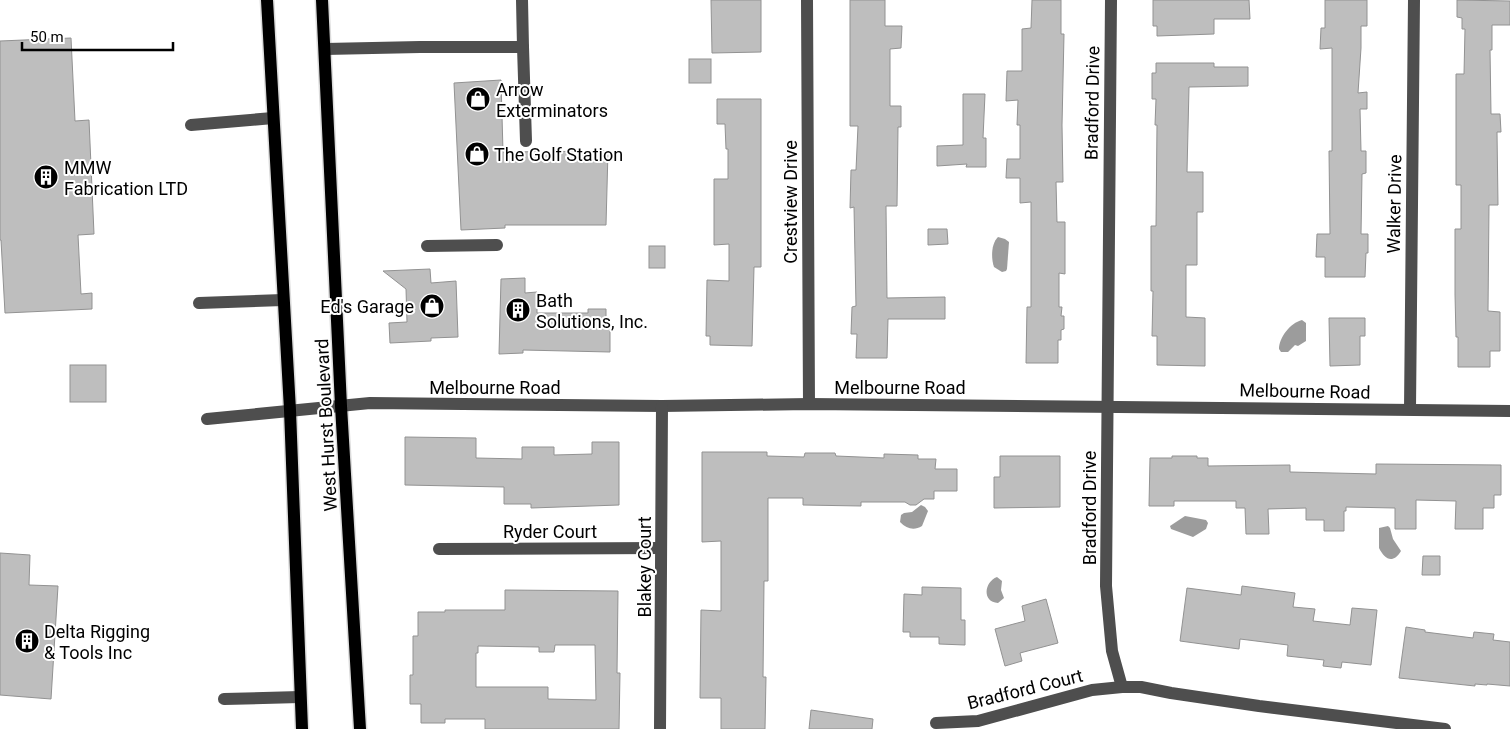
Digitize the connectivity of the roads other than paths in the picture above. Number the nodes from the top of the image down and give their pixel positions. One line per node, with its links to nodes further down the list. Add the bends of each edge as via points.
1 (266, 0): 9 (main road, West Hurst Boulevard)
2 (322, 0): 8 (main road, West Hurst Boulevard)
3 (522, 0): 7 (street)
4 (807, 0): 16 (street, Crestview Drive)
5 (1111, 0): 19 (street, Bradford Drive)
6 (1414, 0): 20 (street, Walker Drive)
7 (523, 47): 8 (street); 11 (street)
8 (325, 49): 17 (main road, West Hurst Boulevard)
9 (273, 118): 10 (street); 14 (main road, West Hurst Boulevard)
10 (191, 125)
11 (526, 141)
12 (497, 245): 13 (street)
13 (427, 246)
14 (283, 300): 15 (street); 21 (main road, West Hurst Boulevard)
15 (199, 303)
16 (809, 404): 18 (street, Melbourne Road); 19 (street, Melbourne Road)
17 (341, 406): 18 (street, Melbourne Road, via 370,403); 21 (street, Melbourne Road); 31 (main road, West Hurst Boulevard)
18 (662, 406): 24 (street, Blakey Court)
19 (1107, 406): 20 (street, Melbourne Road); 26 (street, Bradford Drive, via 1108,627)
20 (1410, 409): 22 (street, Melbourne Road)
21 (290, 410): 23 (street, Melbourne Road); 27 (main road, West Hurst Boulevard)
22 (1510, 411)
23 (207, 419)
24 (661, 548): 25 (street, Ryder Court); 32 (street, Blakey Court)
25 (438, 549)
26 (1122, 687): 29 (street, Bradford Court, via 1092,690 978,721); 33 (street)
27 (300, 696): 28 (street); 30 (main road, West Hurst Boulevard)
28 (224, 699)
29 (936, 723)
30 (302, 729)
31 (360, 729)
32 (660, 729)
33 (1446, 729)

